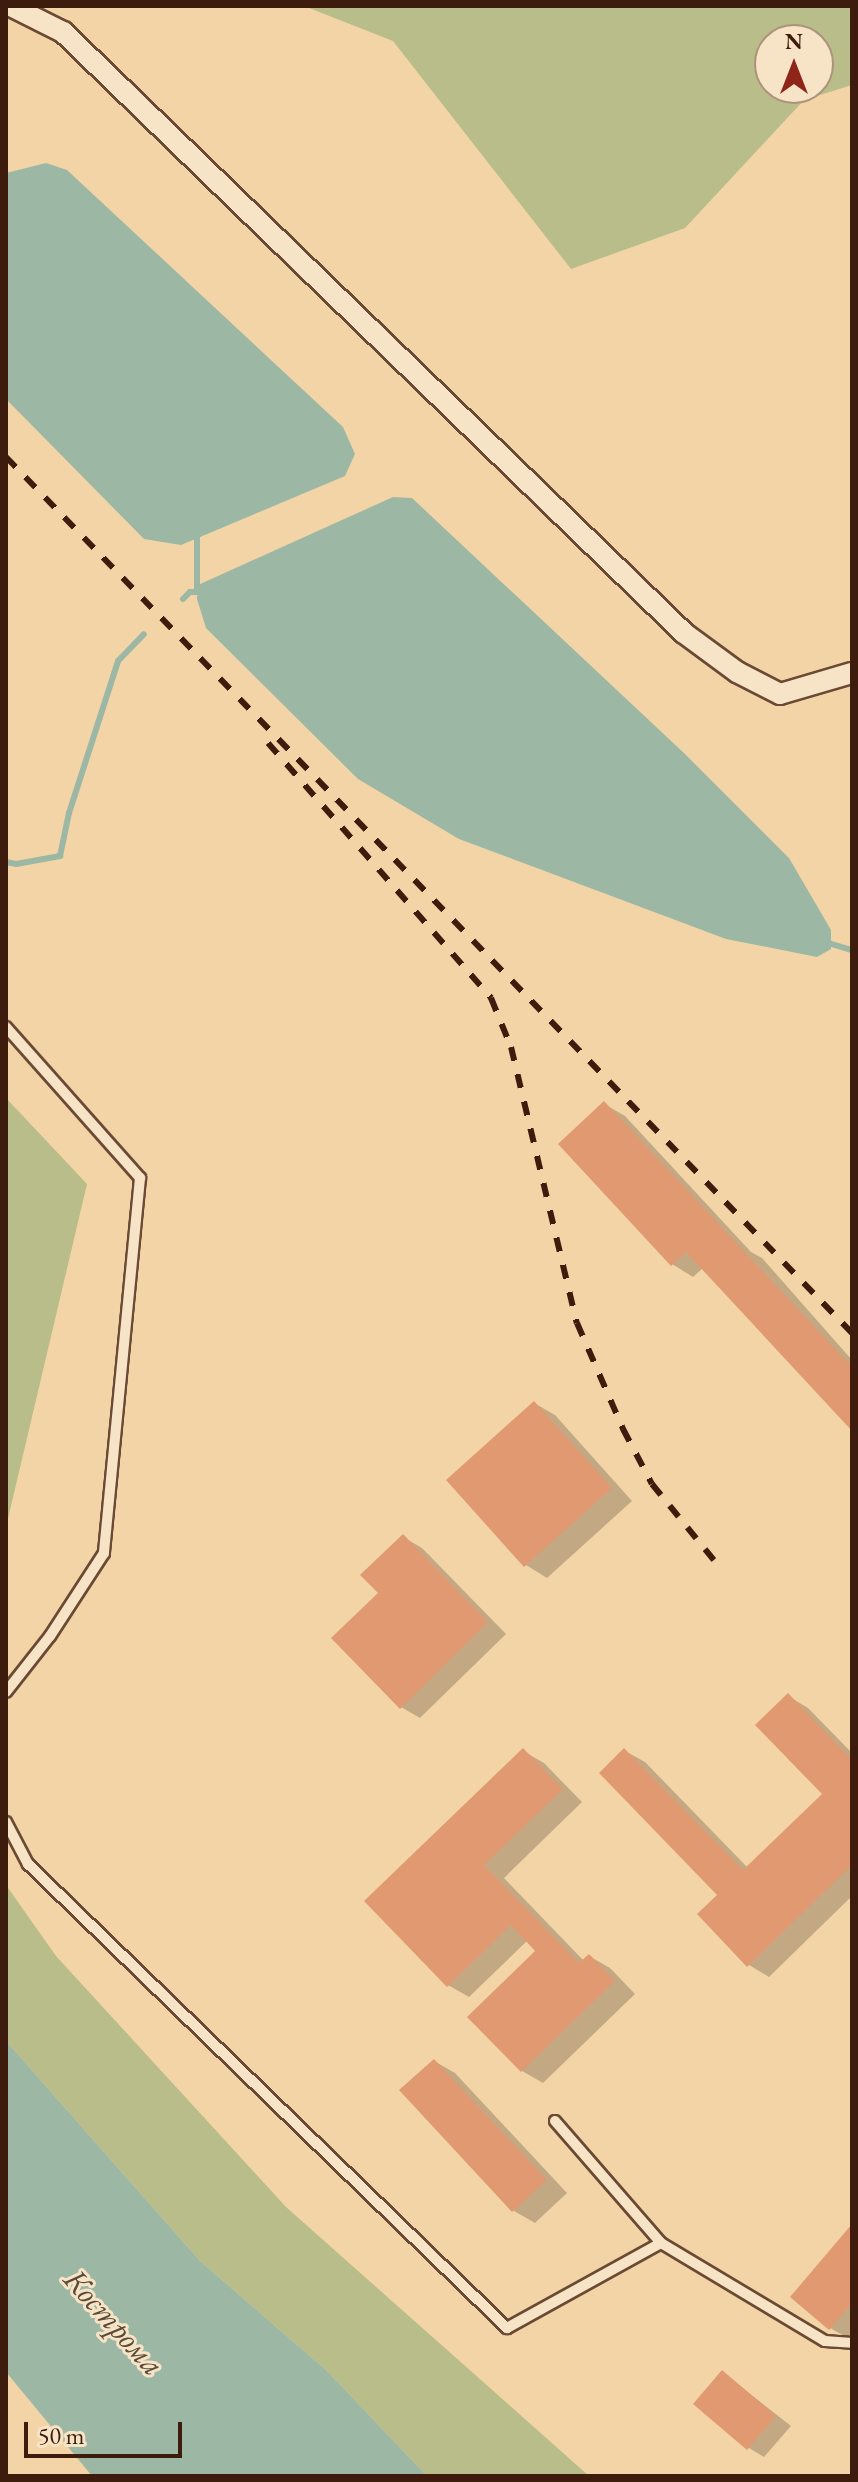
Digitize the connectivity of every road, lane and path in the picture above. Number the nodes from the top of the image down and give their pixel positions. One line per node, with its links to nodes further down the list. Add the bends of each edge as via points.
1 (11, 6): 2 (street, via 63,32 684,633 737,672 780,694)
2 (852, 673)
3 (6, 1027): 4 (lane, via 140,1178 104,1553)
4 (6, 1692)
5 (6, 1822): 7 (lane, via 28,1864 507,2328)
6 (555, 2121): 7 (lane)
7 (661, 2243): 8 (lane, via 825,2341)
8 (852, 2343)

